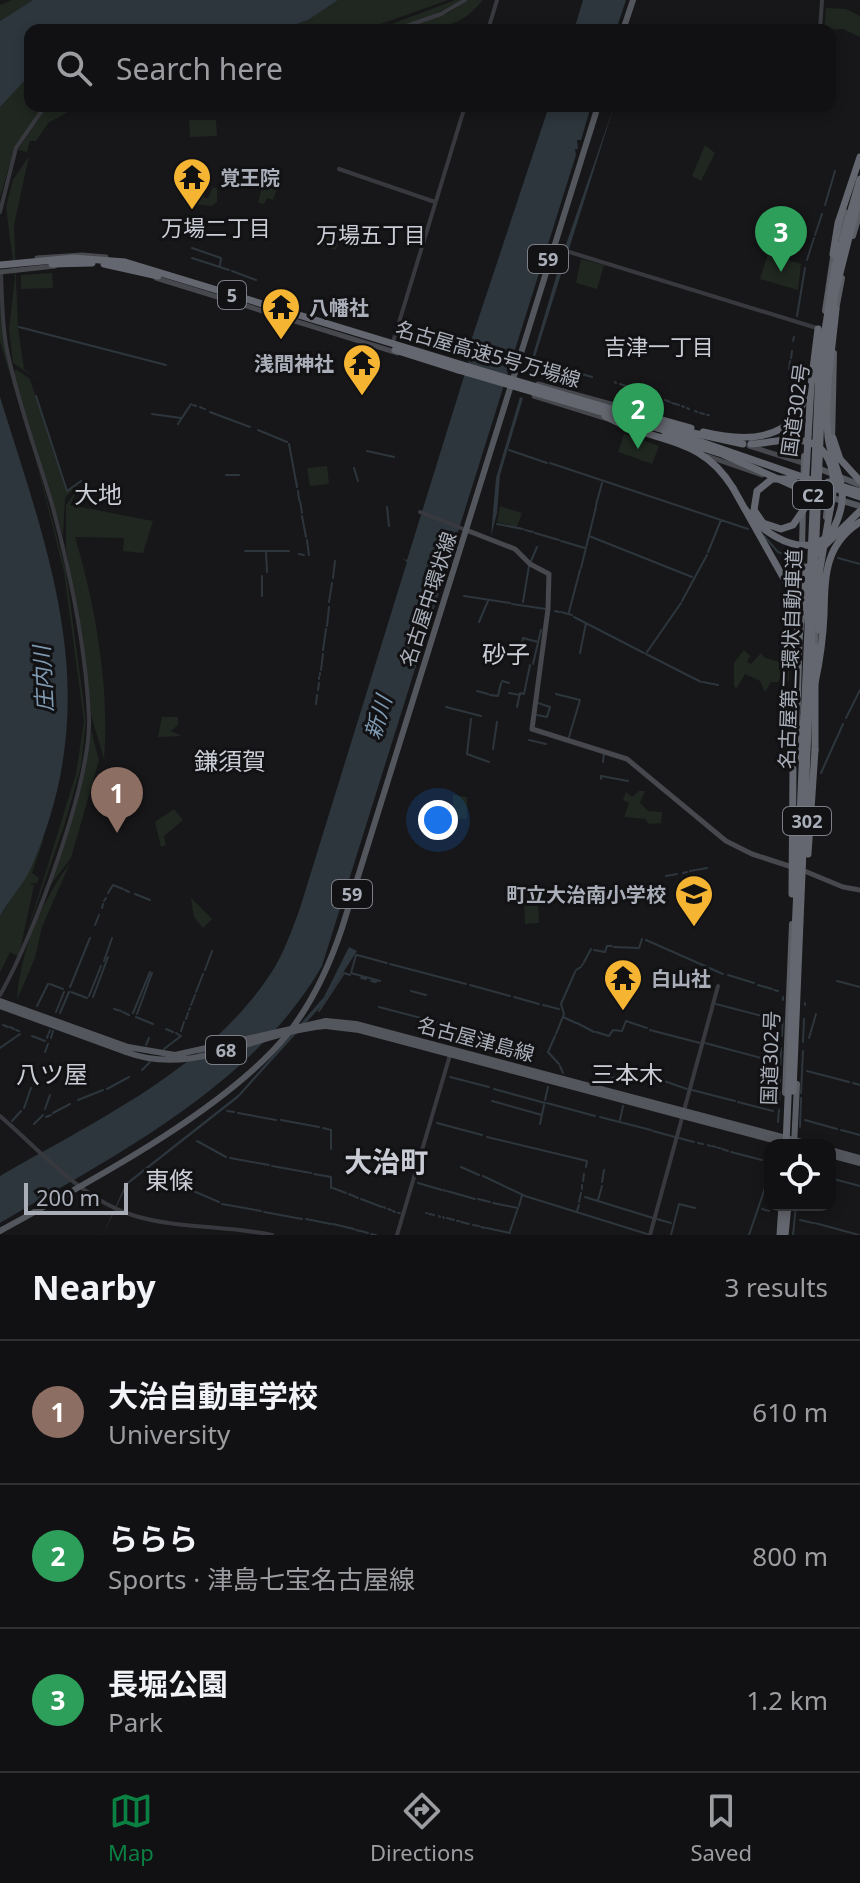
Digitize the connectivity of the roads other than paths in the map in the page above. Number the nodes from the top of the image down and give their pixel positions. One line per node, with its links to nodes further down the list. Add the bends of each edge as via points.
1 (465, 0): 5 (street)
2 (497, 0): 6 (street)
3 (633, 0): 7 (main road)
4 (822, 0): 8 (street)
5 (412, 24)
6 (490, 24)
7 (625, 24)
8 (820, 24)
9 (41, 112): 17 (street, via 16,148)
10 (463, 112): 16 (street)
11 (596, 112): 20 (main road, 名古屋中環状線 / 59)
12 (860, 160): 21 (highway, 国道302号 / 302); 21 (highway, via 844,200)
13 (339, 169): 16 (street)
14 (860, 179): 19 (highway, 名古屋第二環状自動車道 / C2, bridge)
15 (860, 194): 23 (highway, 名古屋第二環状自動車道 / C2, bridge)
16 (435, 202): 26 (street)
17 (0, 212)
18 (860, 212): 25 (highway, 国道302号 / 302, via 842,276)
19 (846, 222): 24 (highway, bridge); 53 (highway, 名古屋第二環状自動車道 / C2, bridge, via 819,369)
20 (552, 246): 24 (street); 28 (main road, 名古屋中環状線 / 59)
21 (833, 254): 24 (highway, 国道302号 / 302)
22 (2, 266): 26 (main road, via 70,255 108,258); 27 (highway, 名古屋高速5号万場線 / 5, via 74,258 125,262); 29 (main road, bridge, via 107,266); 32 (highway, 名古屋高速5号万場線 / 5, bridge, via 124,267); 60 (street, via 7,351 68,566 89,720 80,776 55,864)
23 (841, 267): 31 (highway, bridge); 52 (highway, 名古屋第二環状自動車道 / C2, bridge, via 822,391)
24 (820, 329): 25 (street); 34 (highway, bridge, via 806,396 786,425 754,440); 36 (highway, 国道302号 / 302); 41 (highway, bridge, via 811,385 809,425 807,479 807,492 804,509 793,525 781,529 763,523 754,510 757,491 776,478 790,478 804,482 812,484 821,487 833,490)
25 (834, 334): 37 (highway, 国道302号 / 302)
26 (393, 342): 28 (main road, bridge)
27 (476, 369): 30 (highway, 名古屋高速5号万場線 / 5, bridge); 35 (highway, bridge)
28 (514, 377): 29 (main road, 名古屋中環状線 / 59); 35 (main road)
29 (510, 388): 40 (main road); 47 (main road, 名古屋中環状線 / 59)
30 (604, 404): 34 (highway, bridge); 38 (highway, 名古屋高速5号万場線 / 5, bridge)
31 (828, 405): 39 (highway, bridge, via 837,452); 44 (highway, bridge, via 828,439 843,494 833,528 817,541 787,544 763,531)
32 (583, 408): 33 (highway, bridge); 38 (highway, 名古屋高速5号万場線 / 5, bridge)
33 (605, 416): 40 (highway, bridge, via 692,443); 44 (highway, bridge, via 710,458)
34 (703, 432): 50 (highway, bridge, via 748,444 802,440 820,449 833,468 835,490 820,569)
35 (743, 444): 36 (main road)
36 (803, 463): 37 (main road); 40 (highway, 国道302号 / 302)
37 (830, 473): 39 (main road); 42 (highway, 国道302号 / 302)
38 (821, 482): 41 (highway, bridge)
39 (860, 483)
40 (797, 487): 42 (main road); 51 (highway, 国道302号 / 302)
41 (859, 495)
42 (828, 497): 43 (main road); 49 (highway, 国道302号 / 302)
43 (860, 508): 48 (highway, bridge, via 808,564)
44 (745, 509): 48 (highway, bridge, via 789,586)
45 (420, 512): 47 (street)
46 (860, 522): 50 (highway, bridge, via 840,538 827,564)
47 (462, 529): 54 (main road, via 515,549 549,574 532,729 627,759 726,841); 72 (main road, 名古屋中環状線 / 59, via 342,928 313,996 263,1060 181,1122)
48 (799, 639): 53 (highway, C2, bridge)
49 (815, 647): 55 (highway, 国道302号 / 302); 58 (highway, bridge, via 815,750)
50 (815, 683): 52 (highway, bridge)
51 (800, 718): 54 (highway, 国道302号 / 302); 57 (highway, bridge, via 793,769)
52 (806, 781): 58 (highway, 名古屋第二環状自動車道 / C2, bridge)
53 (799, 817): 57 (highway, 名古屋第二環状自動車道 / C2, bridge)
54 (794, 868): 55 (main road); 66 (highway, 国道302号 / 302)
55 (805, 871): 56 (main road); 67 (highway, 国道302号 / 302)
56 (860, 890)
57 (794, 957): 69 (highway, 名古屋第二環状自動車道 / C2, bridge)
58 (798, 976): 68 (highway, 名古屋第二環状自動車道 / C2, bridge)
59 (718, 986): 63 (street)
60 (0, 995)
61 (2, 1004): 62 (main road, 名古屋津島線 / 68, bridge, via 127,1049 175,1055 326,1024 356,1024)
62 (451, 1052): 63 (main road, 名古屋津島線 / 68); 76 (street)
63 (683, 1114): 65 (main road, 名古屋津島線 / 68); 77 (street)
64 (0, 1116): 72 (street)
65 (774, 1139)
66 (788, 1139)
67 (788, 1139)
68 (788, 1139)
69 (788, 1139)
70 (836, 1154): 71 (main road)
71 (860, 1160)
72 (80, 1184): 74 (main road, 名古屋中環状線 / 59); 75 (street, via 114,1208 152,1220)
73 (784, 1211): 78 (highway)
74 (0, 1231)
75 (272, 1235)
76 (397, 1235)
77 (650, 1235)
78 (782, 1235)

